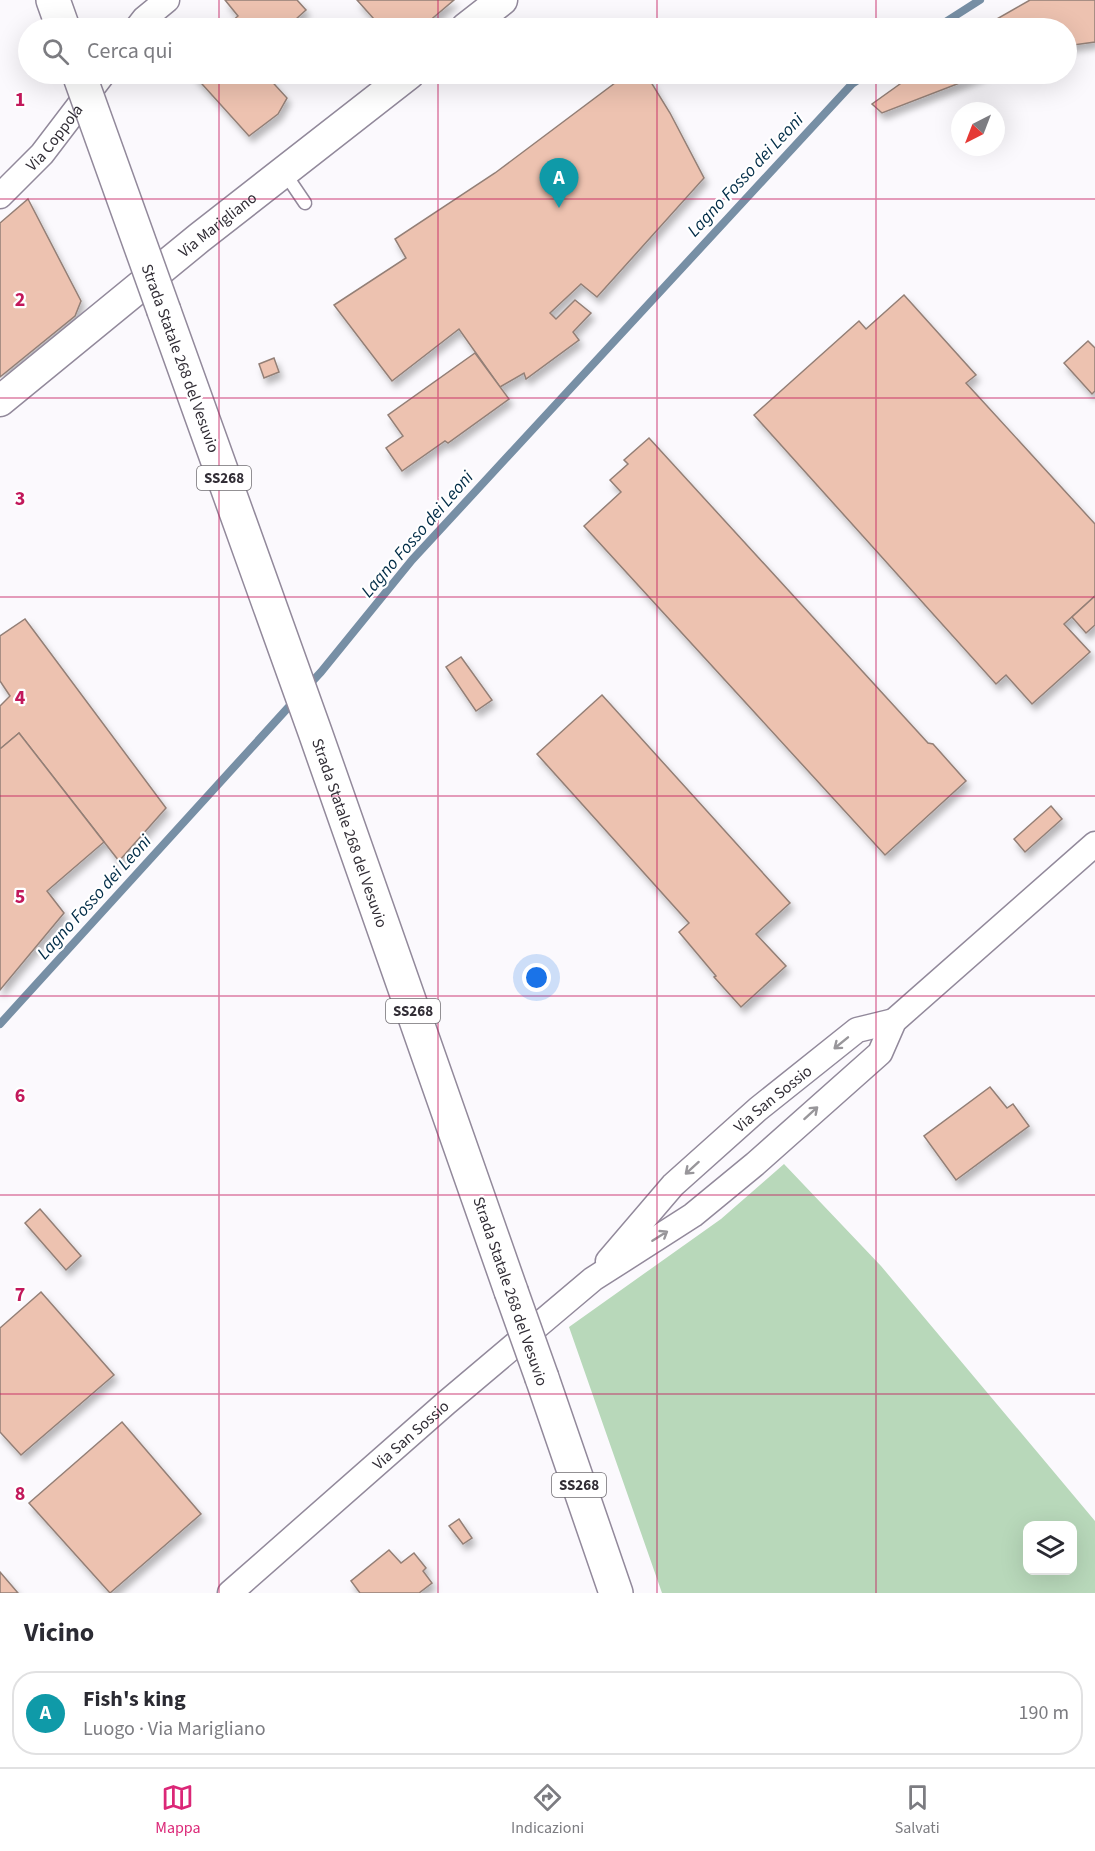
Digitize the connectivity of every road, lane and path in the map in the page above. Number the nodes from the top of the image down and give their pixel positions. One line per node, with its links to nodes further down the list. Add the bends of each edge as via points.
1 (53, 0): 5 (highway)
2 (167, 0): 4 (street)
3 (502, 0): 6 (street)
4 (141, 16)
5 (59, 18)
6 (479, 18)
7 (83, 84): 18 (highway, Strada Statale 268 del Vesuvio / SS268, bridge, via 315,732)
8 (95, 84): 11 (street, Via Coppola, via 42,154)
9 (396, 84): 10 (street, Via Marigliano)
10 (284, 172): 12 (lane); 13 (street, Via Marigliano)
11 (0, 196)
12 (306, 203)
13 (0, 401)
14 (1095, 844): 15 (street, Via San Sossio)
15 (894, 1021): 16 (street, Via San Sossio, one-way to 15, via 693,1215 754,1164 880,1053); 16 (street, Via San Sossio, one-way to 16, via 857,1030 758,1109 673,1185)
16 (593, 1279): 17 (street, Via San Sossio)
17 (230, 1593)
18 (616, 1593)

